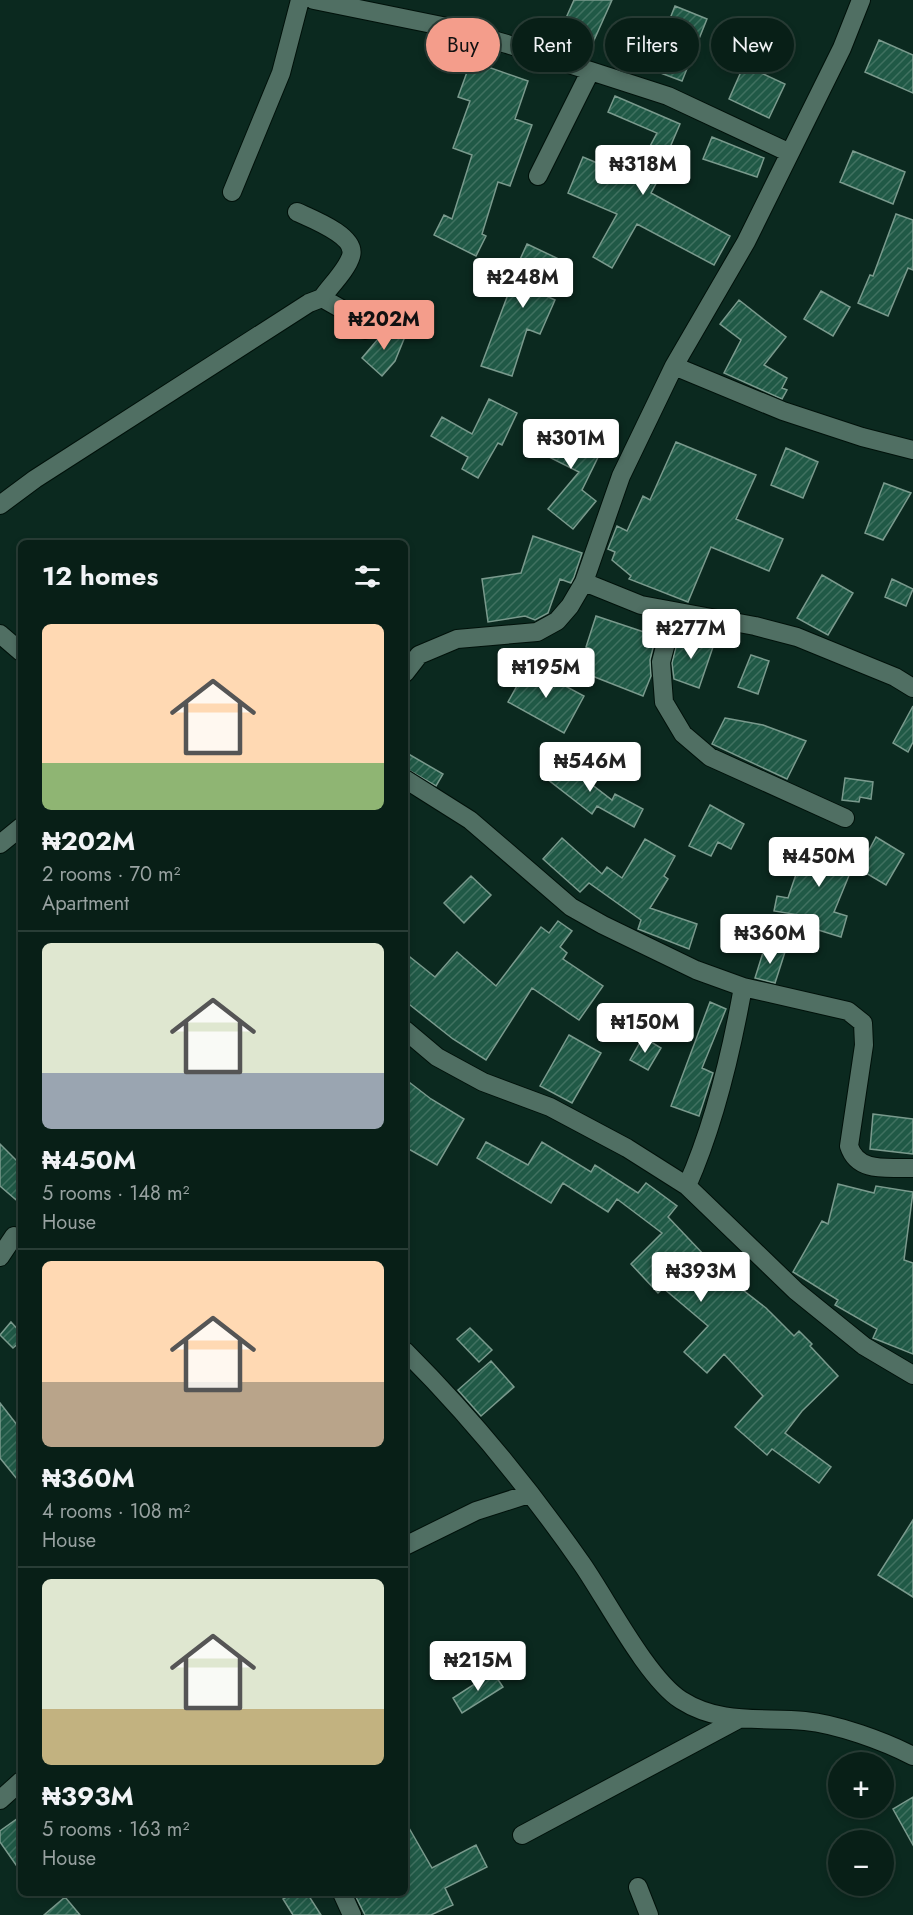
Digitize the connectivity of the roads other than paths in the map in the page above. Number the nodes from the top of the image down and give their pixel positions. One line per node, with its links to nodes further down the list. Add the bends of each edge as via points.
1 (300, 0): 8 (street, via 281,73)
2 (314, 0): 4 (street, via 447,27)
3 (861, 0): 6 (street)
4 (512, 47)
5 (590, 72): 6 (street, via 668,96); 7 (street)
6 (790, 153): 12 (street, via 746,242)
7 (538, 176)
8 (232, 192)
9 (297, 212): 10 (street, via 344,237 352,250 351,258)
10 (322, 298): 11 (street, via 345,311); 14 (street)
11 (365, 330)
12 (674, 366): 13 (street, via 783,411 862,437); 15 (street, via 621,476)
13 (911, 444)
14 (0, 505)
15 (584, 582): 16 (street, via 641,605); 19 (street, via 557,621 537,632 457,639 419,655)
16 (674, 612): 20 (street, via 755,626 797,638); 22 (street, via 661,662 664,702 683,734 710,757)
17 (0, 634): 18 (street)
18 (18, 649)
19 (408, 669)
20 (913, 688)
21 (408, 781): 25 (street, via 470,820 571,906 673,961)
22 (845, 818)
23 (18, 829): 24 (street)
24 (0, 844)
25 (743, 987): 27 (street, via 848,1011 863,1023 864,1046 849,1146 852,1155 866,1166); 28 (street, via 727,1062 698,1162)
26 (408, 1033): 28 (street, via 437,1057 483,1082 560,1112)
27 (913, 1168)
28 (687, 1186): 32 (street, via 796,1292 864,1346)
29 (14, 1236): 30 (street)
30 (0, 1257)
31 (408, 1354): 33 (street, via 493,1444)
32 (913, 1375)
33 (529, 1494): 34 (street, via 476,1511); 35 (street, via 661,1681 680,1700 707,1713)
34 (408, 1545)
35 (737, 1720): 36 (street, via 807,1721); 39 (street)
36 (913, 1756)
37 (18, 1784): 38 (street)
38 (0, 1800)
39 (522, 1835)
40 (638, 1887): 43 (street)
41 (343, 1896): 42 (street)
42 (352, 1915)
43 (649, 1915)

